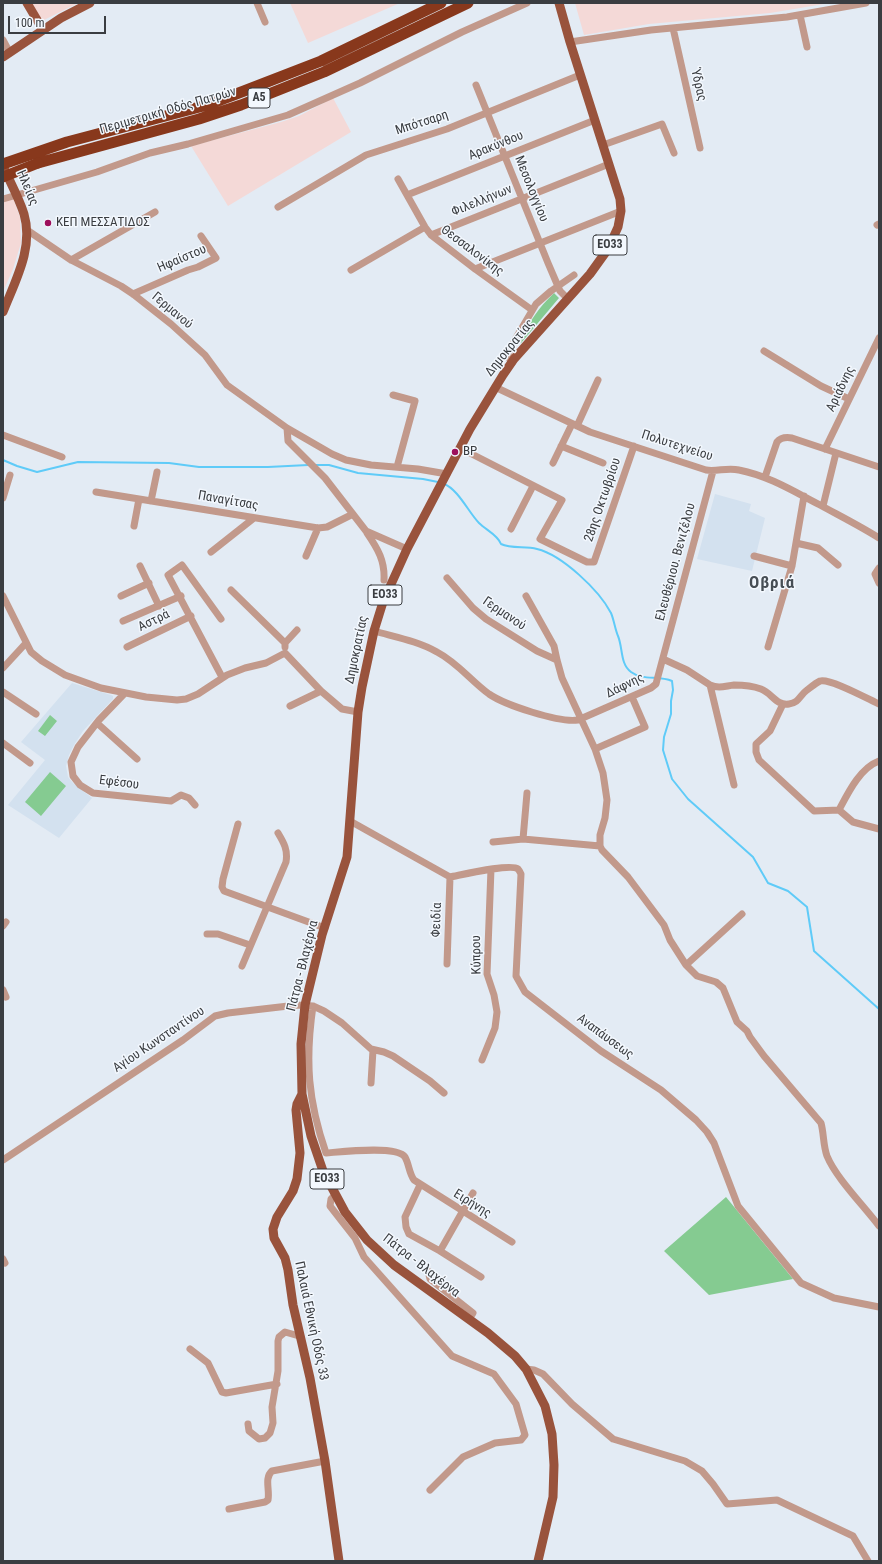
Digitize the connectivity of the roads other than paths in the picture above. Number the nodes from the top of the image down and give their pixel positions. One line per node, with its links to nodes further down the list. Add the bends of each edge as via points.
1 (27, 3): 12 (main road)
2 (90, 3): 12 (main road)
3 (258, 3): 10 (street)
4 (441, 3): 26 (highway, Περιμετρική Οδός Πατρών / Α5, via 320,61 207,105 67,142)
5 (468, 3): 27 (highway, Περιμετρική Οδός Πατρών / Α5, bridge, via 324,72 241,105 38,163)
6 (527, 3): 30 (street, via 288,115 150,153)
7 (559, 3): 14 (main road, Δημοκρατίας / ΕΟ33)
8 (866, 3): 9 (street)
9 (800, 16): 11 (street); 15 (street)
10 (265, 22)
11 (673, 28): 14 (street); 22 (street, Ύδρας)
12 (44, 30): 16 (main road)
13 (3, 40): 16 (street)
14 (570, 42): 17 (main road, Δημοκρατίας / ΕΟ33)
15 (807, 47)
16 (6, 55)
17 (580, 75): 19 (street, Μπότσαρη); 20 (main road, Δημοκρατίας / ΕΟ33)
18 (476, 84): 19 (street, Μεσολογγίου)
19 (487, 113): 24 (street, Μεσολογγίου); 33 (street, Μπότσαρη, via 366,155)
20 (595, 120): 21 (main road, Δημοκρατίας / ΕΟ33); 24 (street, Αρακύνθου)
21 (603, 145): 23 (street, via 662,124); 25 (main road, Δημοκρατίας / ΕΟ33)
22 (700, 148)
23 (674, 153)
24 (504, 155): 29 (street, Αρακύνθου); 32 (street, Μεσολογγίου)
25 (609, 164): 32 (street, Φιλελλήνων); 34 (main road, Δημοκρατίας / ΕΟ33)
26 (3, 165): 30 (main road, Ηλείας)
27 (3, 177)
28 (398, 179): 29 (street, Θεσσαλονίκης)
29 (407, 195): 36 (street, Θεσσαλονίκης)
30 (17, 196): 31 (street); 37 (main road, Ηλείας)
31 (3, 199)
32 (522, 199): 38 (street, Φιλελλήνων); 40 (street, Μεσολογγίου)
33 (278, 207)
34 (621, 211): 40 (street); 47 (main road, Δημοκρατίας / ΕΟ33, via 618,227 608,249)
35 (156, 212): 41 (street)
36 (425, 227): 38 (street, Θεσσαλονίκης); 43 (street)
37 (26, 230): 41 (street, Γερμανού); 49 (main road, Ηλείας, via 24,257)
38 (431, 235): 42 (street, Θεσσαλονίκης)
39 (201, 236): 46 (street, Ηφαίστου, via 216,258)
40 (539, 243): 42 (street); 45 (street, Μεσολογγίου)
41 (71, 260): 46 (street, Γερμανού)
42 (475, 269): 48 (street, Θεσσαλονίκης)
43 (350, 270)
44 (574, 275): 45 (street)
45 (558, 286): 47 (street, Μεσολογγίου); 48 (street)
46 (133, 294): 58 (street, Γερμανού, via 205,355 231,388)
47 (568, 299): 52 (main road, Δημοκρατίας / ΕΟ33)
48 (532, 310): 52 (street, via 509,352)
49 (3, 312)
50 (879, 338): 56 (street, Αριάδνης)
51 (764, 351): 56 (street, via 821,386)
52 (512, 363): 54 (main road, Δημοκρατίας / ΕΟ33)
53 (598, 380): 57 (street)
54 (495, 387): 57 (street, Πολυτεχνείου); 62 (main road, Δημοκρατίας / ΕΟ33)
55 (393, 395): 68 (street, via 415,401)
56 (849, 399): 63 (street, Αριάδνης)
57 (574, 425): 60 (street); 61 (street, Πολυτεχνείου)
58 (287, 428): 68 (street, Γερμανού, via 342,459); 82 (street, via 288,441 316,468)
59 (3, 435): 65 (street)
60 (561, 446): 66 (street); 67 (street)
61 (634, 446): 70 (street, Πολυτεχνείου); 75 (street, 28ης Οκτωβρίου, via 594,562 587,562 540,539 562,500)
62 (460, 448): 73 (main road, Δημοκρατίας / ΕΟ33); 75 (street)
63 (824, 449): 64 (street); 74 (street, via 792,438 780,438)
64 (836, 453): 69 (street); 81 (street)
65 (62, 457)
66 (553, 463)
67 (603, 463)
68 (397, 467): 73 (street, Γερμανού)
69 (879, 467)
70 (713, 471): 74 (street, Πολυτεχνείου, via 733,469); 118 (street, Ελευθέριου. Βενιζέλου)
71 (157, 472): 80 (street)
72 (10, 475): 78 (street)
73 (446, 476): 90 (main road, Δημοκρατίας / ΕΟ33)
74 (765, 477): 77 (street, Πολυτεχνείου)
75 (533, 486): 86 (street)
76 (96, 492): 79 (street, Παναγίτσας)
77 (804, 496): 81 (street, Πολυτεχνείου); 89 (street)
78 (3, 498)
79 (139, 499): 80 (street, Παναγίτσας); 84 (street)
80 (151, 501): 83 (street, Παναγίτσας)
81 (823, 506): 88 (street, Πολυτεχνείου)
82 (353, 514): 85 (street, Παναγίτσας, via 327,527); 87 (street)
83 (254, 518): 85 (street, Παναγίτσας); 91 (street)
84 (134, 526)
85 (318, 528): 92 (street)
86 (511, 529)
87 (366, 531): 90 (street); 99 (street, via 379,549 385,569)
88 (879, 538)
89 (796, 543): 94 (street, via 818,548); 96 (street)
90 (407, 549): 112 (main road, Δημοκρατίας / ΕΟ33, via 383,602)
91 (211, 552)
92 (306, 556)
93 (754, 556): 96 (street)
94 (838, 565)
95 (140, 566): 100 (street)
96 (792, 566): 116 (street)
97 (879, 568): 101 (street, via 875,574)
98 (447, 578): 119 (street, Γερμανού, via 486,619 537,651)
99 (384, 580)
100 (149, 583): 103 (street); 107 (street)
101 (879, 583)
102 (231, 590): 114 (street)
103 (121, 596)
104 (181, 596): 107 (street); 108 (street); 109 (street, via 168,575 182,565)
105 (526, 596): 119 (street, via 554,646)
106 (4, 599): 113 (street)
107 (159, 606): 110 (street)
108 (191, 616): 115 (street, Αστρά); 121 (street)
109 (221, 619)
110 (122, 621)
111 (297, 630): 114 (street)
112 (374, 631): 130 (main road, Δημοκρατίας / ΕΟ33); 132 (street, via 437,652 460,668 489,694 501,700 544,715)
113 (26, 643): 120 (street); 125 (street, via 31,652 65,675 100,688)
114 (285, 643): 117 (street)
115 (127, 647)
116 (768, 647)
117 (285, 653): 121 (street); 123 (street)
118 (663, 659): 122 (street); 126 (street, Δάφνης, via 656,684)
119 (557, 660): 132 (street, via 562,678)
120 (3, 668)
121 (222, 677): 125 (street, via 186,699 163,699)
122 (710, 685): 127 (street, via 716,688 736,685 758,688); 139 (street)
123 (321, 691): 129 (street); 130 (street, via 342,710)
124 (3, 692): 131 (street)
125 (125, 693): 133 (street, Εφέσου)
126 (632, 697): 132 (street, Δάφνης); 135 (street, via 645,727)
127 (783, 704): 128 (street, via 798,701 805,691 823,681); 142 (street, via 770,731 756,744 759,760 814,811)
128 (879, 704)
129 (290, 706)
130 (358, 712): 143 (main road, Πάτρα - Βλαχέρνα / ΕΟ33)
131 (36, 714)
132 (581, 719): 135 (street)
133 (97, 723): 136 (street); 141 (street, Εφέσου, via 78,746 71,762 71,772 80,785 93,793 108,795 171,801 181,795 189,798)
134 (3, 743): 138 (street)
135 (595, 749): 149 (street, via 607,800)
136 (137, 759)
137 (879, 761): 142 (street, via 863,773)
138 (30, 763)
139 (734, 785)
140 (527, 793): 147 (street)
141 (195, 806)
142 (839, 810): 145 (street, via 853,822)
143 (350, 821): 151 (street); 154 (main road, Πάτρα - Βλαχέρνα / ΕΟ33, via 347,857)
144 (238, 824): 152 (street, via 222,879 223,888 227,894)
145 (879, 829)
146 (278, 833): 152 (street, via 288,853)
147 (523, 839): 148 (street); 149 (street)
148 (493, 842)
149 (600, 846): 158 (street, via 664,925)
150 (491, 869): 151 (street, Αναπάυσεως); 164 (street, Κύπρου, via 487,974 497,1012 495,1028); 178 (street, Αναπάυσεως, via 514,867 521,874 516,976 525,992 601,1051 661,1090 696,1120 714,1143 738,1206 801,1283 834,1298)
151 (450, 877): 157 (street, Φειδία)
152 (267, 908): 154 (street); 156 (street)
153 (742, 914): 158 (street)
154 (325, 928): 162 (main road, Πάτρα - Βλαχέρνα / ΕΟ33)
155 (207, 934): 156 (street, via 218,934)
156 (250, 945): 159 (street)
157 (448, 964)
158 (686, 965): 173 (street, via 697,976 716,982 723,988 737,1022 747,1030 764,1056 821,1123 823,1142 833,1168)
159 (242, 966)
160 (3, 990): 161 (street)
161 (6, 998)
162 (309, 1006): 163 (street, via 324,1011 342,1023); 167 (main road, Πάτρα - Βλαχέρνα / ΕΟ33, via 301,1044); 168 (street, Αγίου Κωνσταντίνου, via 264,1008 215,1016); 169 (street, Ειρήνης, via 308,1076 317,1125 326,1153 372,1151 401,1154 410,1175)
163 (373, 1050): 165 (street); 166 (street, via 380,1050 393,1056)
164 (482, 1060)
165 (371, 1083)
166 (444, 1093)
167 (302, 1094): 171 (main road, Πάτρα - Βλαχέρνα / ΕΟ33, via 315,1150); 180 (main road, Παλαιά Εθνική Οδός 33, via 296,1110 300,1166 293,1191 277,1217 273,1230 288,1270)
168 (3, 1160)
169 (420, 1185): 172 (street, Ειρήνης); 175 (street, via 405,1217 406,1227 409,1234)
170 (473, 1193): 172 (street)
171 (335, 1195): 179 (main road, Πάτρα - Βλαχέρνα / ΕΟ33, via 357,1227 379,1252 418,1284); 186 (street, via 330,1206 359,1244 364,1257 452,1356 494,1374 516,1404 525,1435 521,1440 495,1443 463,1457)
172 (462, 1212): 174 (street, Ειρήνης); 175 (street)
173 (879, 1226)
174 (512, 1242)
175 (440, 1251): 177 (street)
176 (428, 1271): 179 (street, via 430,1279 436,1285 473,1313)
177 (481, 1277)
178 (879, 1307)
179 (469, 1319): 182 (main road, Πάτρα - Βλαχέρνα / ΕΟ33, via 515,1356)
180 (299, 1336): 183 (street, via 285,1332 279,1337); 185 (main road, Παλαιά Εθνική Οδός 33, via 310,1378)
181 (190, 1349): 183 (street, via 208,1363 222,1392)
182 (526, 1369): 189 (main road, Πάτρα - Βλαχέρνα / ΕΟ33, via 546,1406 552,1434 554,1466 553,1497); 190 (street, via 543,1374 572,1404 613,1439 685,1461 702,1471 727,1504 777,1500 853,1536)
183 (277, 1384): 184 (street, via 270,1433 259,1439 249,1431)
184 (248, 1424)
185 (325, 1461): 187 (street, via 272,1470 268,1478 268,1500); 188 (main road, Παλαιά Εθνική Οδός 33)
186 (430, 1490)
187 (229, 1509)
188 (339, 1561)
189 (538, 1561)
190 (868, 1561)

